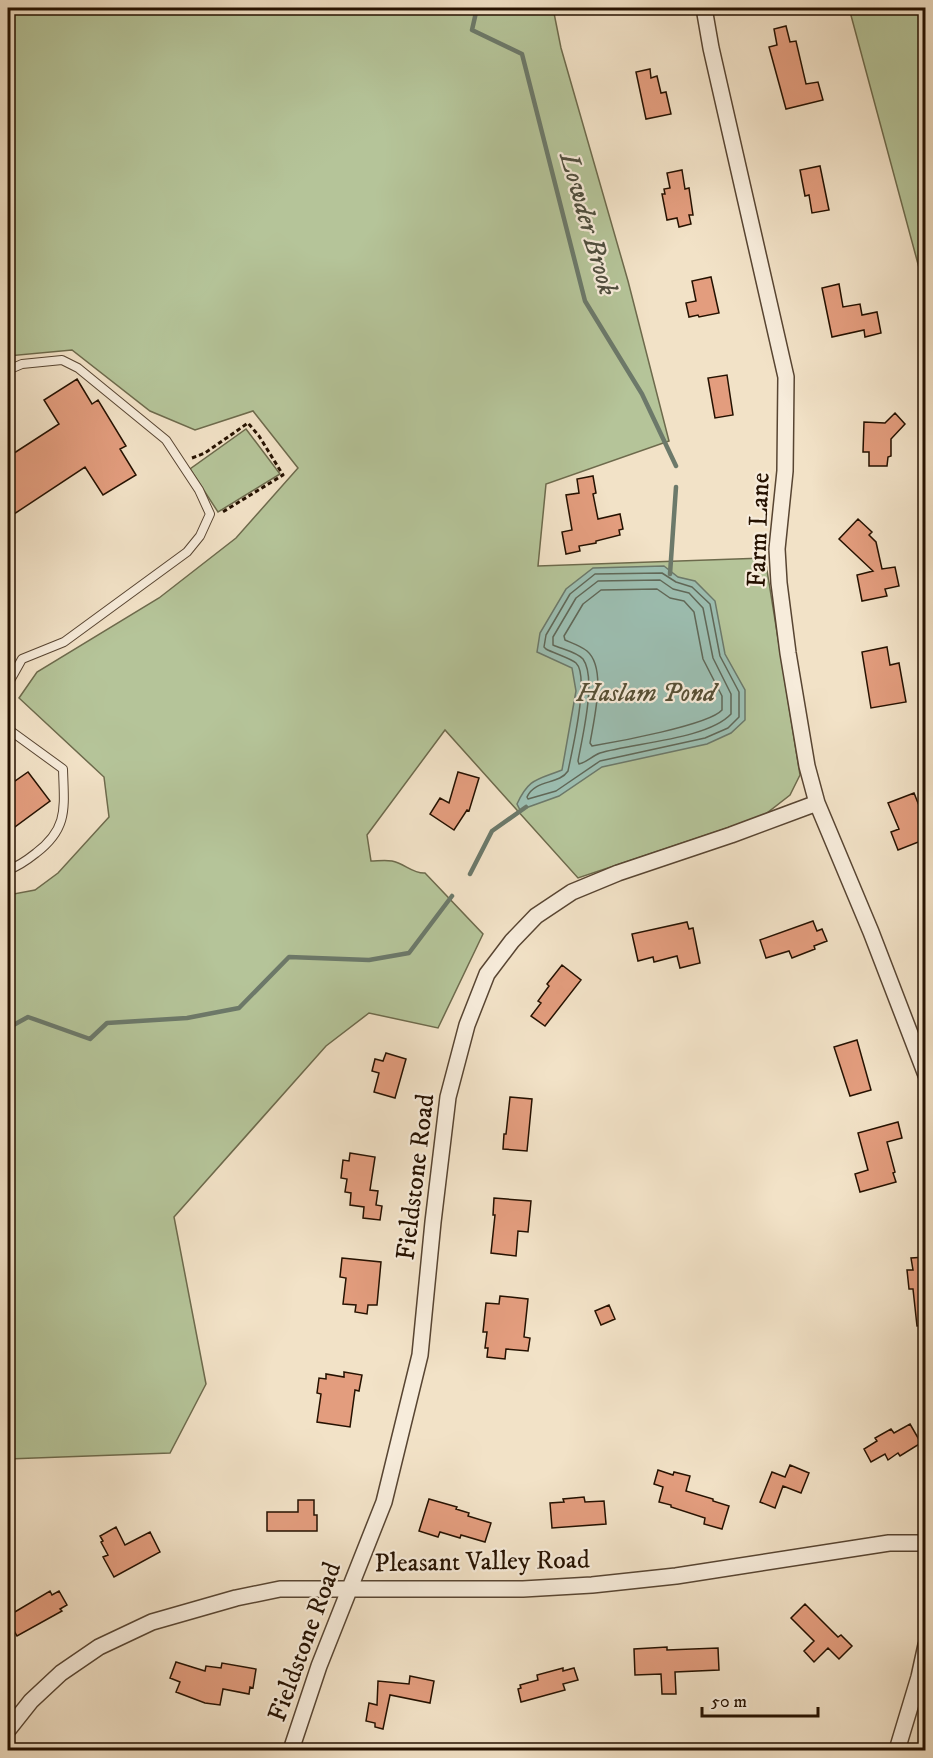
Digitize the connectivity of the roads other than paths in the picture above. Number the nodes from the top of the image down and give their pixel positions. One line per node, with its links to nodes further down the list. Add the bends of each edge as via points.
1 (704, 8): 5 (street, Farm Lane, via 786,377 785,471 777,549 779,583 807,766)
2 (8, 370): 3 (lane, via 22,363 62,360 78,368 166,440 210,514 187,552 64,642 22,659)
3 (8, 684)
4 (8, 729): 6 (lane, via 63,769 64,810 50,841 20,866)
5 (817, 803): 7 (street, Farm Lane); 9 (street, Fieldstone Road, via 572,892 536,916 487,974 467,1025 448,1097 420,1355 384,1502)
6 (8, 870)
7 (926, 1075)
8 (926, 1543): 9 (street, Pleasant Valley Road, via 889,1543 592,1586)
9 (351, 1588): 11 (street, Pleasant Valley Road, via 280,1589 152,1622 99,1647 61,1673); 12 (street, Fieldstone Road)
10 (926, 1645): 13 (street)
11 (8, 1730)
12 (291, 1750)
13 (897, 1750)

